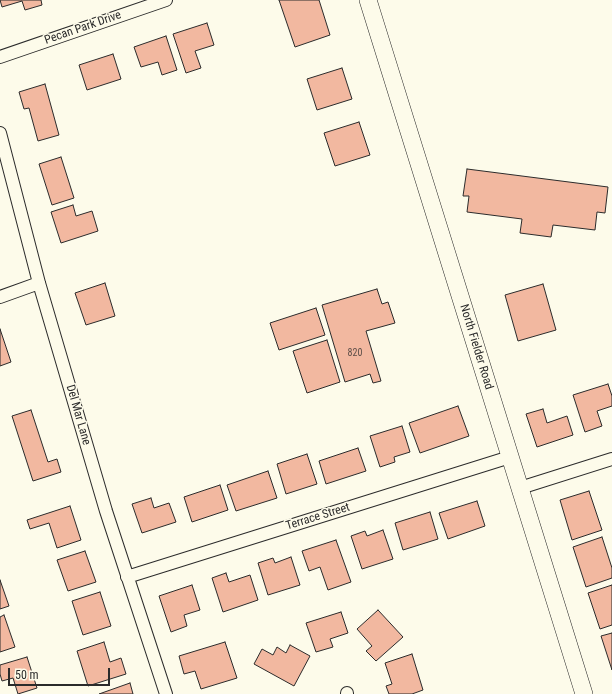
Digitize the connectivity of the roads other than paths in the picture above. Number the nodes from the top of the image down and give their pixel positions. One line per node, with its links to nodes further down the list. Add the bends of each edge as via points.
1 (166, 0): 3 (street, Pecan Park Drive)
2 (368, 0): 7 (main road, North Fielder Road)
3 (0, 57)
4 (0, 133): 5 (street, Del Mar Lane)
5 (39, 283): 6 (street); 10 (street, Del Mar Lane)
6 (0, 297)
7 (510, 457): 9 (main road, North Fielder Road); 10 (street, Terrace Street)
8 (612, 459): 9 (street)
9 (520, 488): 12 (main road, North Fielder Road)
10 (127, 577): 11 (street, Del Mar Lane)
11 (166, 694)
12 (584, 694)

